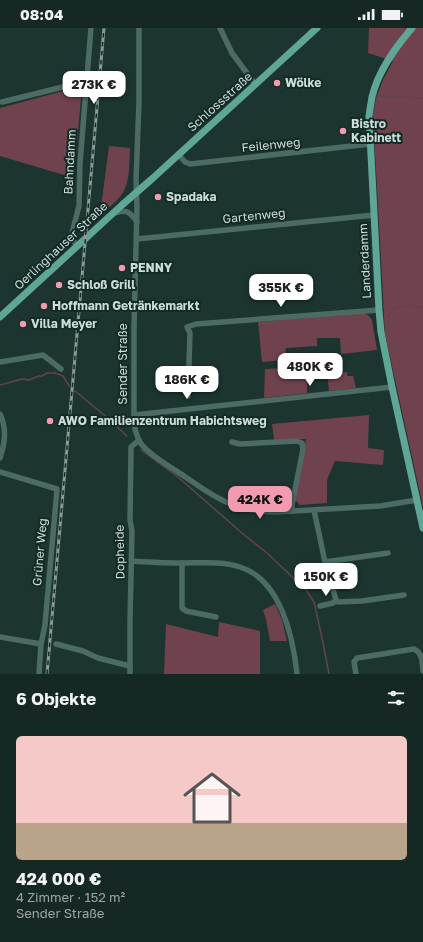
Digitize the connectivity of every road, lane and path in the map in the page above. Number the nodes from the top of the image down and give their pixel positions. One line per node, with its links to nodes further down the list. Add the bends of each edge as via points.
1 (91, 28): 6 (street, Bahndamm)
2 (139, 28): 11 (street, Sender Straße)
3 (220, 28): 7 (street, via 232,52)
4 (317, 28): 7 (main road, Schlossstraße)
5 (412, 28): 9 (main road, Landerdamm, via 386,62 378,78 369,116)
6 (87, 84): 8 (street, via 79,83); 16 (street, Bahndamm, via 79,206 72,233 73,240)
7 (255, 84): 10 (main road, Schlossstraße)
8 (2, 102)
9 (370, 144): 10 (street, Feilenweg, via 190,164); 13 (main road, Landerdamm)
10 (178, 154): 11 (main road, Schlossstraße)
11 (137, 191): 12 (main road, Oerlinghauser Straße); 14 (street, Sender Straße)
12 (112, 214): 14 (street, via 126,211); 16 (main road, Oerlinghauser Straße)
13 (374, 215): 15 (street, Gartenweg); 17 (main road, Landerdamm)
14 (137, 222): 15 (street, Sender Straße)
15 (136, 239): 24 (street, Sender Straße)
16 (78, 246): 18 (main road, Oerlinghauser Straße)
17 (379, 310): 21 (main road, Landerdamm); 22 (street, via 196,324 187,327 190,333)
18 (0, 317)
19 (0, 362): 20 (street, via 43,355)
20 (61, 370)
21 (392, 387): 24 (street); 29 (main road, Landerdamm)
22 (188, 396)
23 (0, 414): 27 (street, via 5,437)
24 (134, 415): 25 (street, Sender Straße)
25 (139, 440): 31 (street, Sender Straße, via 152,454 225,502 262,512); 34 (street, Dopheide, via 131,447)
26 (232, 442): 31 (street, via 302,443)
27 (0, 458)
28 (0, 472): 42 (street, Grüner Weg, via 57,490 45,625)
29 (417, 500): 30 (street, Sender Straße, via 380,506); 32 (main road)
30 (314, 510): 31 (street, Sender Straße); 35 (street)
31 (292, 511)
32 (423, 528)
33 (388, 554): 35 (street)
34 (131, 561): 36 (street); 44 (street, Dopheide)
35 (326, 562): 38 (street)
36 (182, 563): 40 (street, via 182,608); 48 (street, via 217,562 241,567 259,577 277,599 285,618)
37 (404, 595): 38 (street, via 341,602)
38 (336, 600): 39 (street)
39 (320, 606)
40 (216, 617)
41 (0, 637): 42 (street)
42 (41, 644): 46 (street, Grüner Weg)
43 (56, 644): 44 (street)
44 (130, 666): 47 (street, Dopheide)
45 (423, 671): 49 (street, via 421,654 414,649 357,658 354,662)
46 (39, 674)
47 (130, 674)
48 (297, 674)
49 (356, 674)

